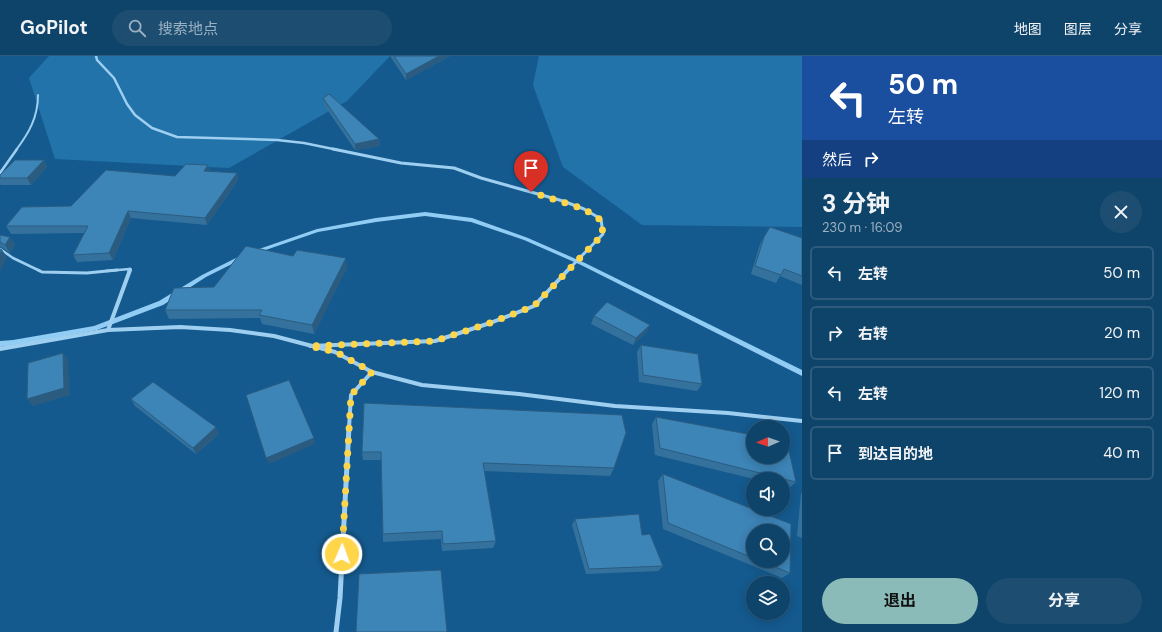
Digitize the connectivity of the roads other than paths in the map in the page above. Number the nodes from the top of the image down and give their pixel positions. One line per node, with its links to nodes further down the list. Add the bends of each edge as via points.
1 (96, 56): 7 (street, via 104,69 114,78 126,104 135,115 152,128 177,137 304,143 401,164 454,168 584,209 601,220 603,234 534,306 435,341)
2 (38, 94): 3 (lane, via 39,105 31,130)
3 (0, 173)
4 (0, 249): 5 (lane, via 42,272 87,273)
5 (130, 269): 6 (street)
6 (108, 330): 7 (street, via 180,327 230,330 274,336); 8 (street)
7 (310, 346): 9 (street, via 336,352)
8 (0, 349)
9 (372, 372): 10 (street, via 422,386 615,406 728,413); 11 (street, via 351,395)
10 (802, 421)
11 (336, 632)

